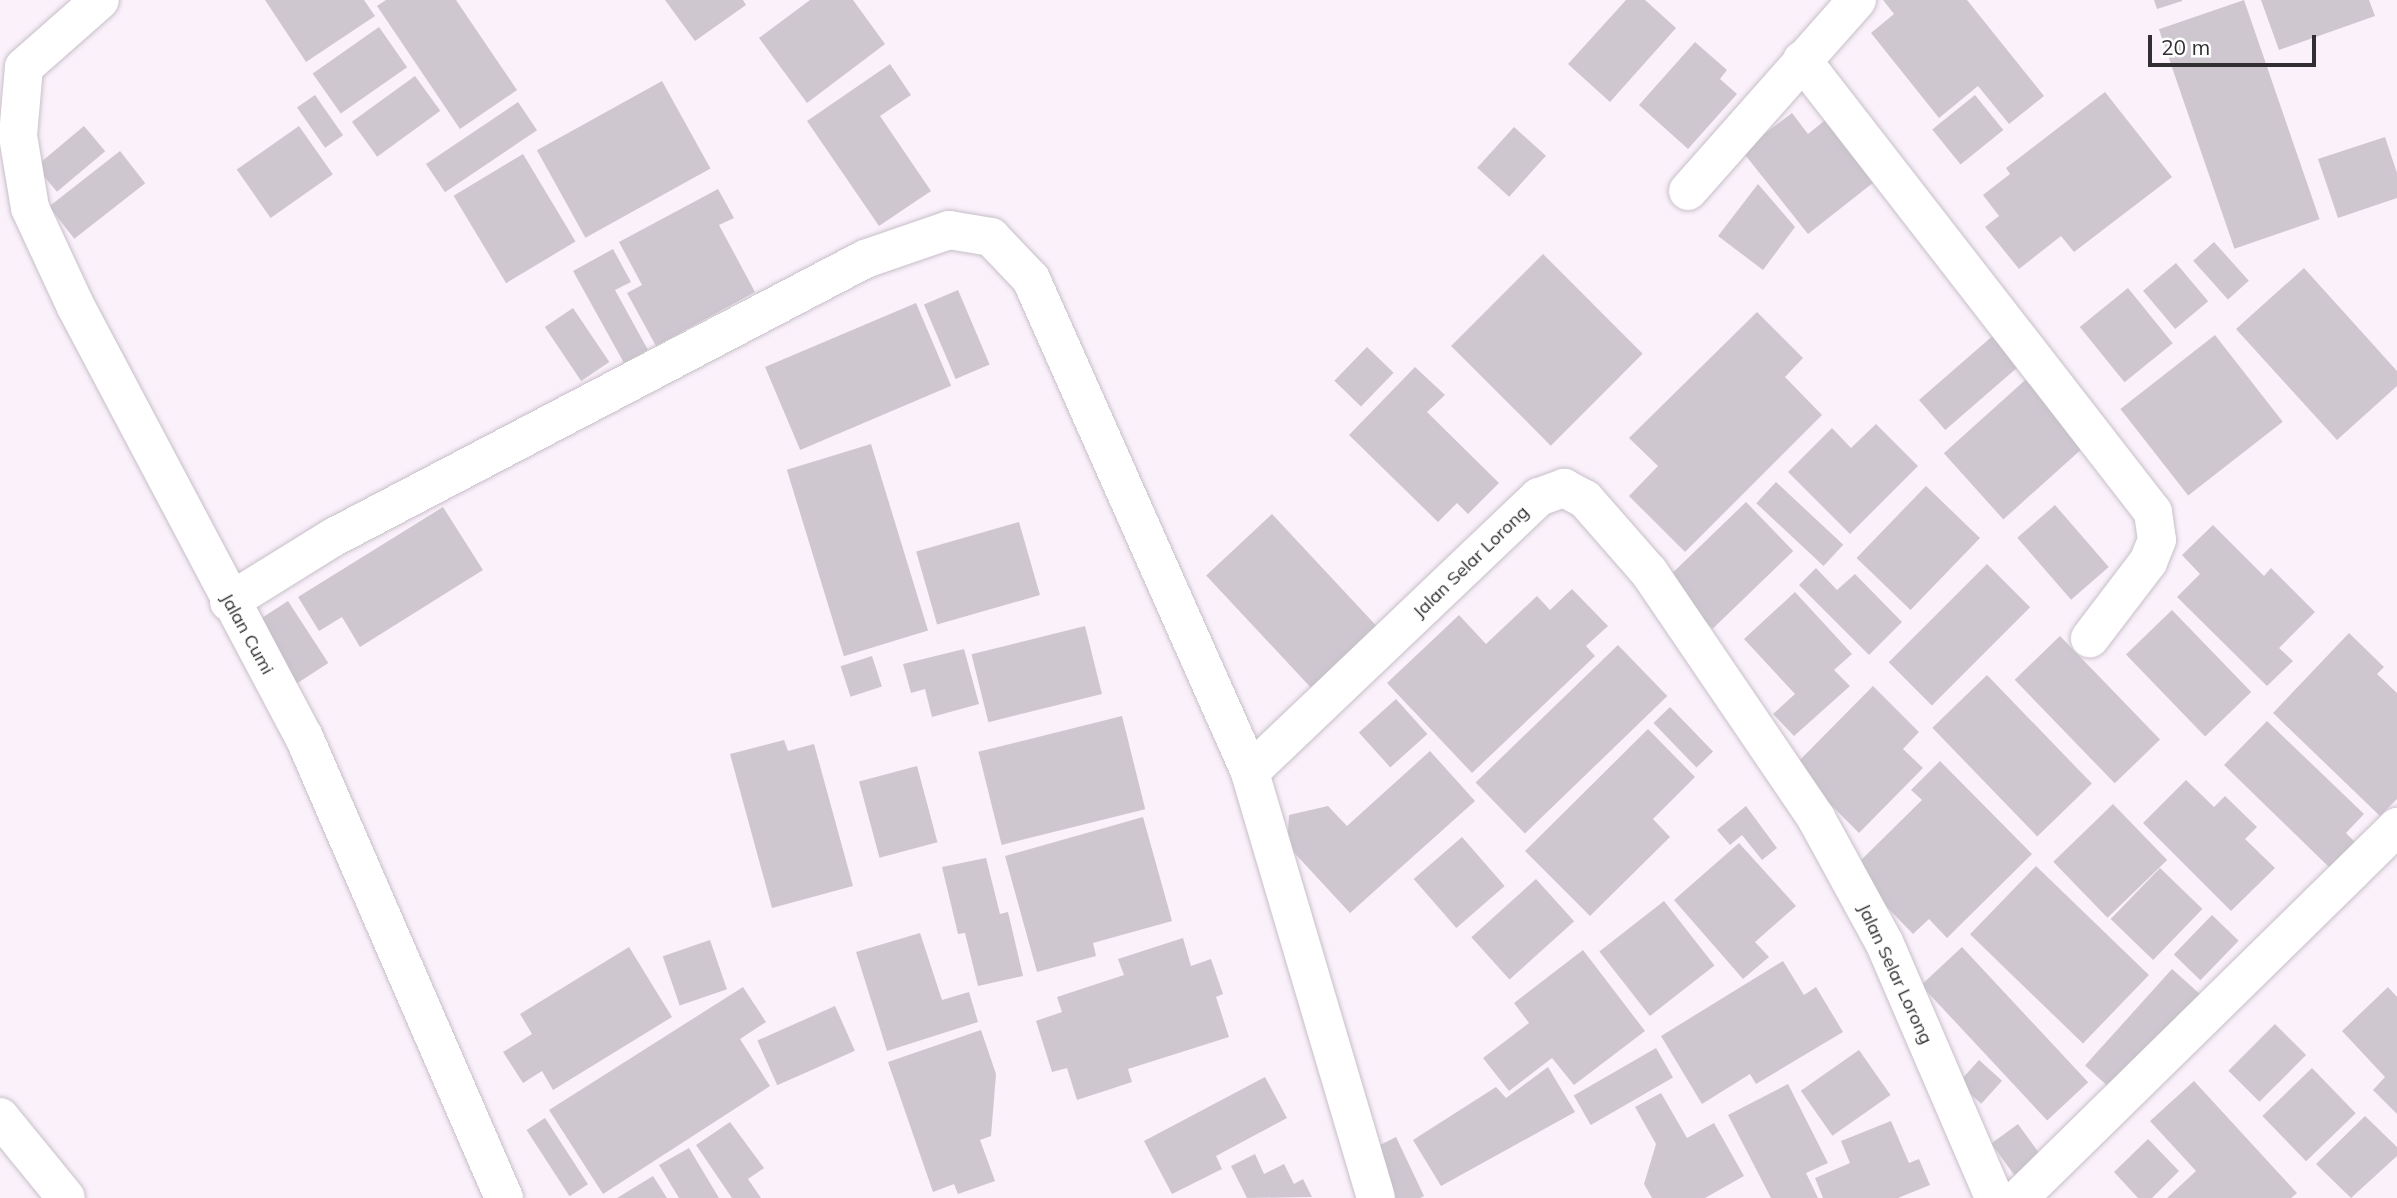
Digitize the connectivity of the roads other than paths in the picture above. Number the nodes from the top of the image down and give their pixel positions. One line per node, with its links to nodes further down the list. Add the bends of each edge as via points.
1 (100, 0): 4 (street)
2 (1857, 0): 3 (street)
3 (1802, 60): 5 (street); 7 (street, via 2152,512 2157,540 2148,562)
4 (12, 67): 6 (street, Jalan Cumi, via 30,208 75,305)
5 (1688, 191)
6 (229, 602): 8 (street, via 334,537 865,260 949,230 991,237 1031,279); 12 (street, Jalan Cumi, via 304,737)
7 (2090, 638)
8 (1250, 772): 13 (street); 14 (street, Jalan Selar Lorong, via 1539,497 1564,488 1585,499 1649,572 1816,818 1884,942)
9 (2397, 827): 15 (street)
10 (0, 1117): 11 (street)
11 (66, 1198)
12 (504, 1198)
13 (1376, 1198)
14 (1994, 1198)
15 (2019, 1198)

